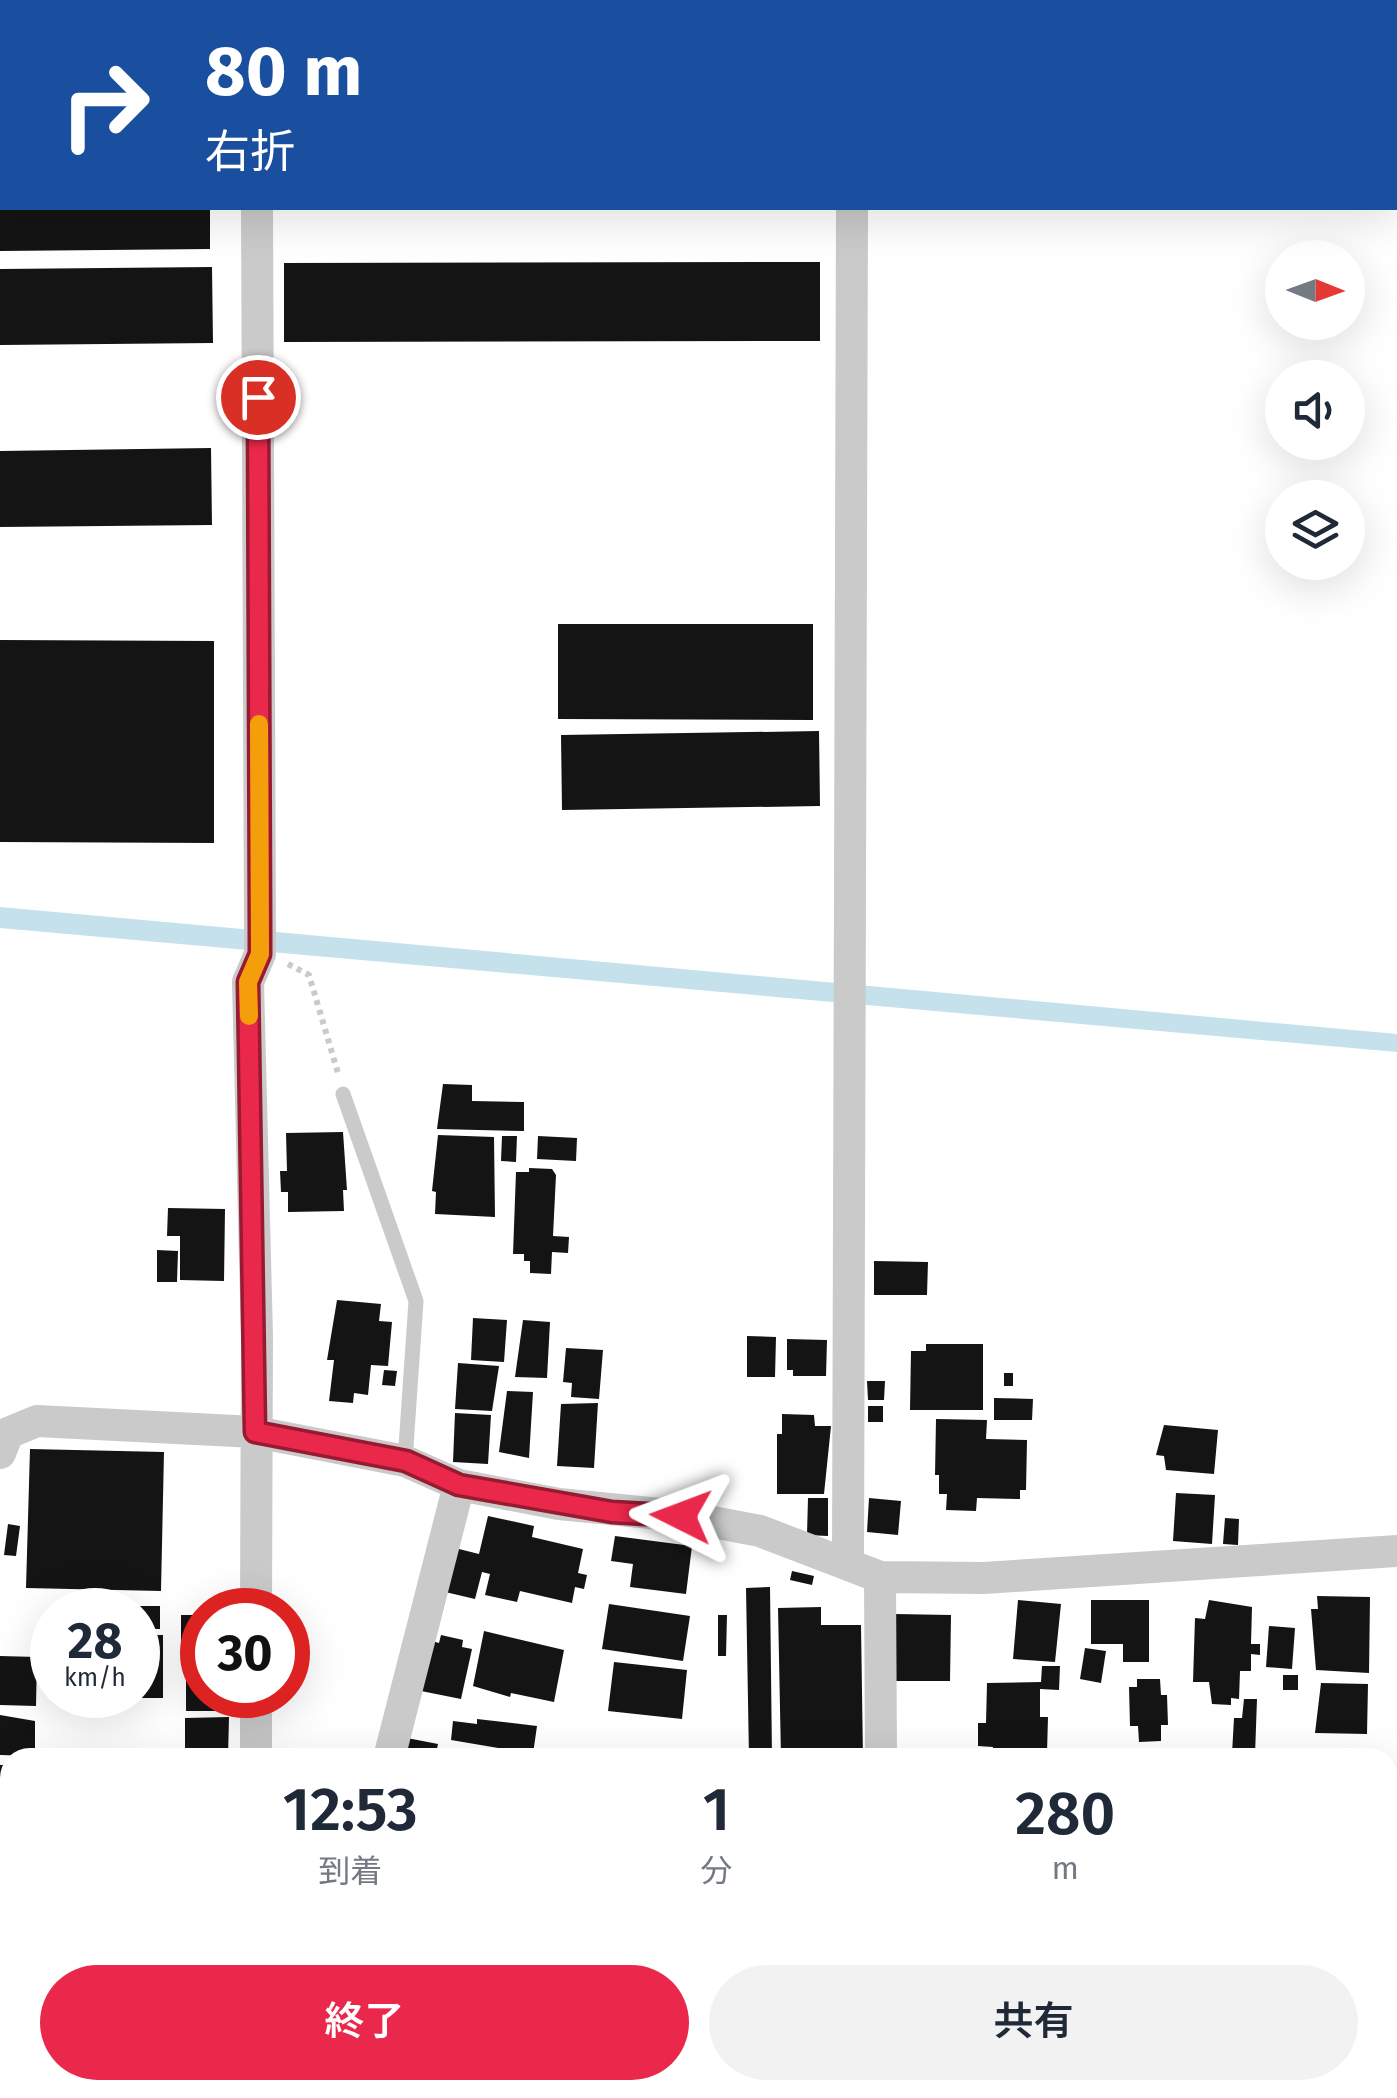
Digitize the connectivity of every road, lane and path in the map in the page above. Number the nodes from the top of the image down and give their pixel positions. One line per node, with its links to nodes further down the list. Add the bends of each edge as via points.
1 (257, 210): 3 (street)
2 (852, 210): 10 (street)
3 (258, 949): 4 (path, via 310,975); 5 (street, via 248,982)
4 (343, 1094): 7 (lane, via 416,1301)
5 (255, 1432): 6 (street, via 37,1420 8,1433); 7 (street); 12 (street)
6 (0, 1453)
7 (406, 1461): 8 (street)
8 (459, 1485): 10 (street, via 760,1531); 15 (street)
9 (1397, 1551): 11 (street, via 984,1578)
10 (848, 1562): 11 (street)
11 (880, 1577): 16 (street)
12 (256, 1588)
13 (256, 1718): 14 (street)
14 (256, 1748)
15 (391, 1748)
16 (881, 1748)

